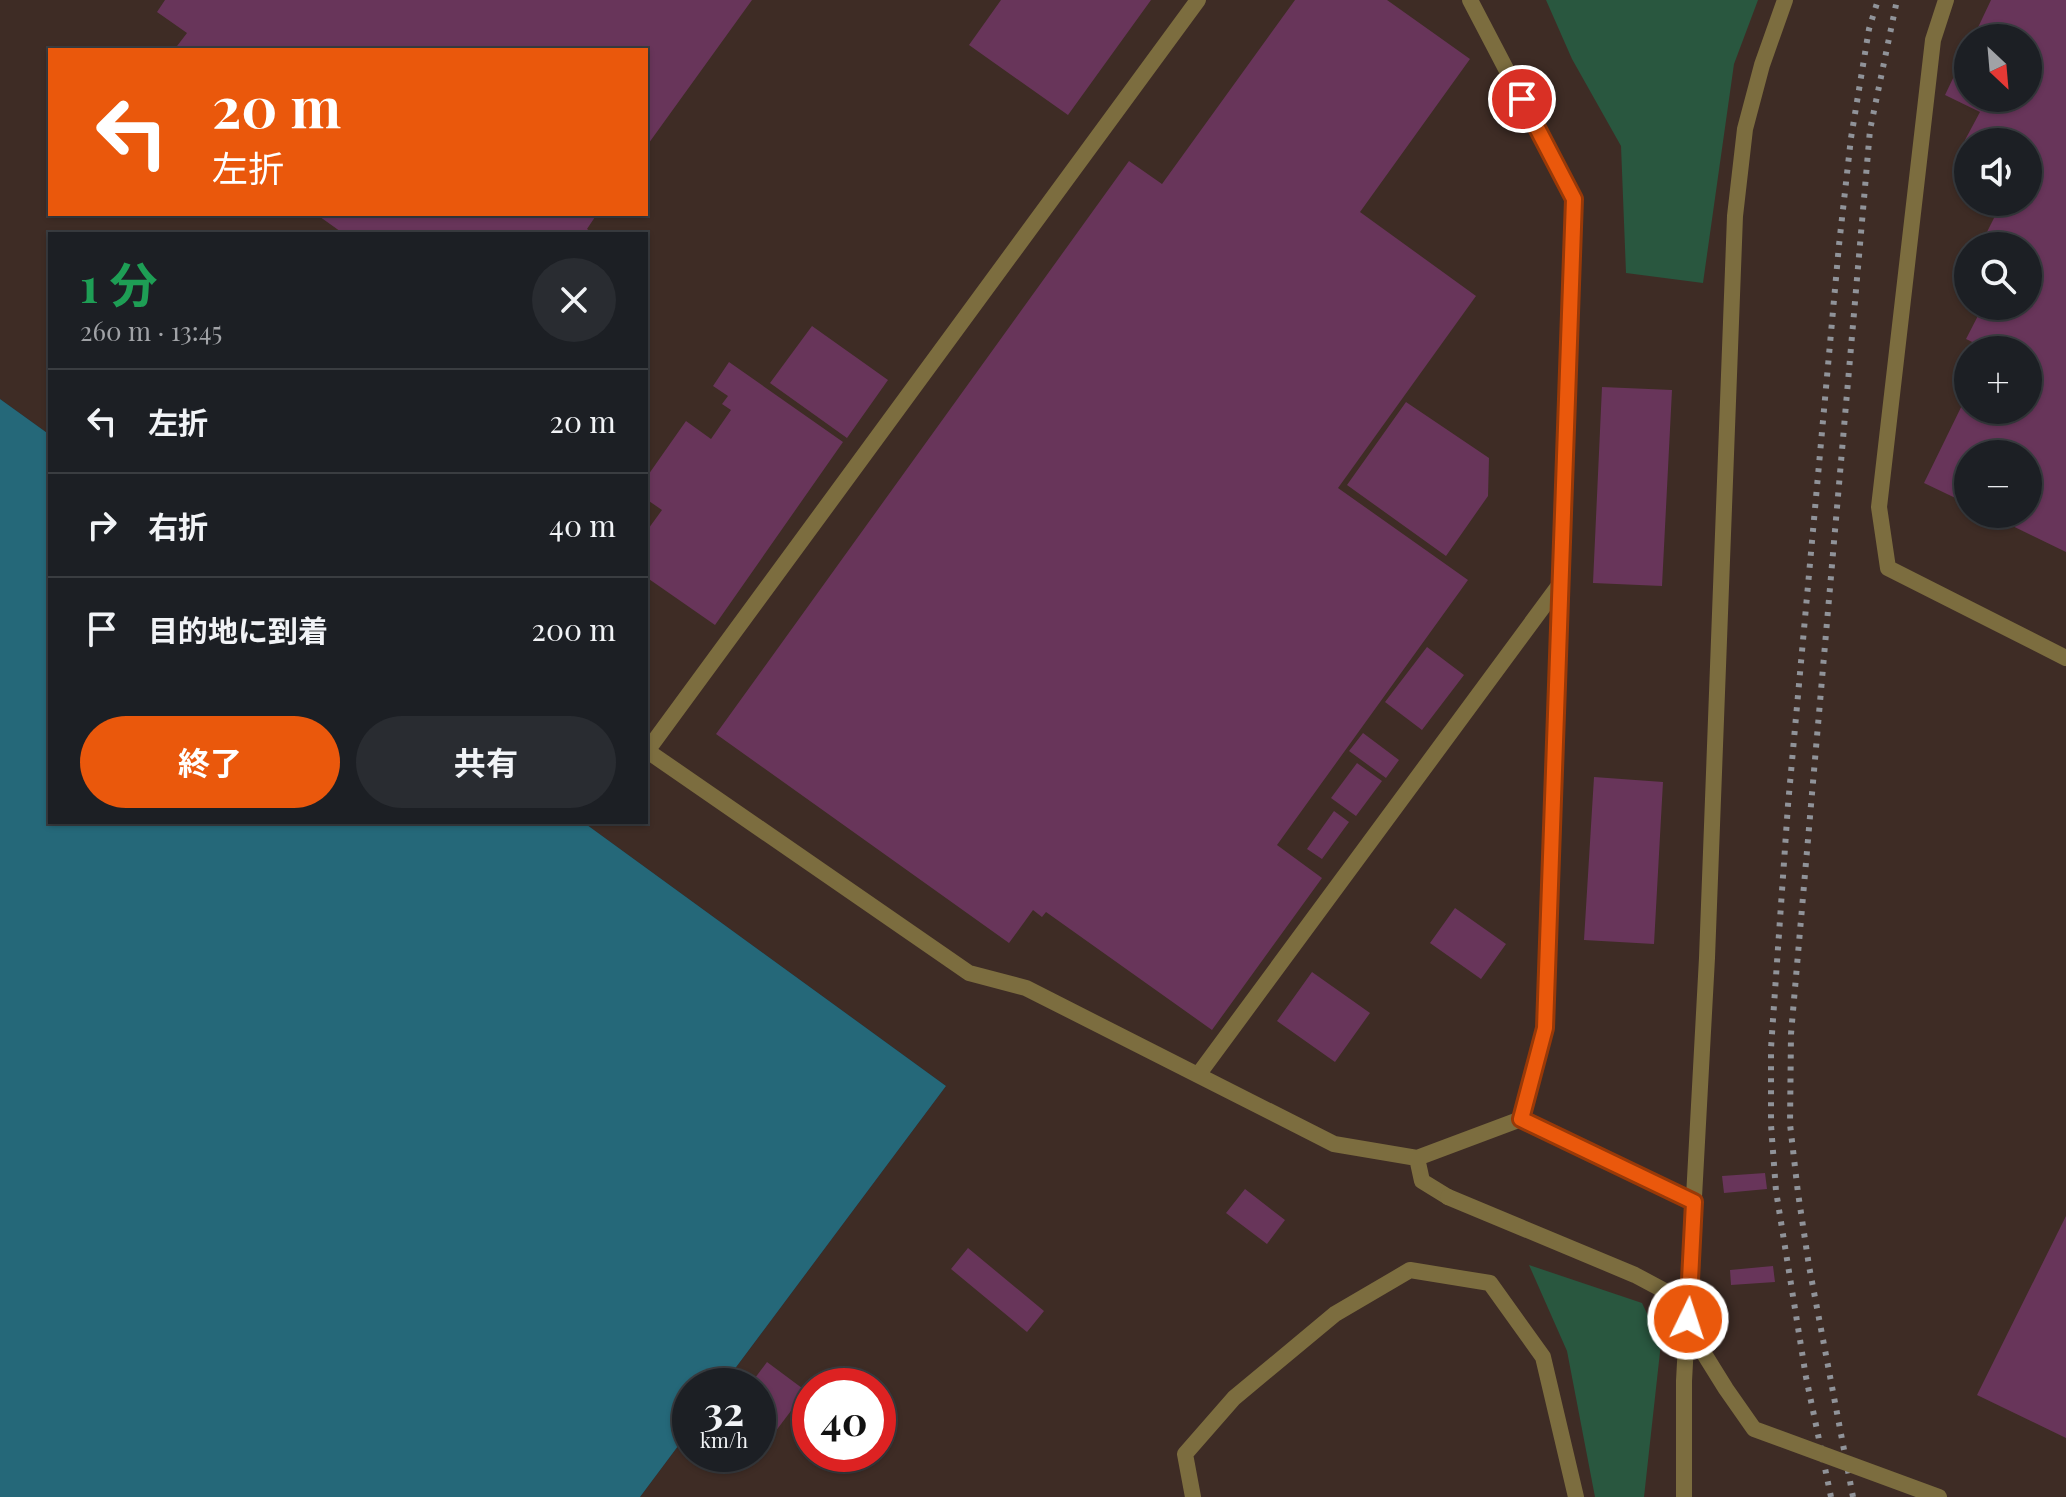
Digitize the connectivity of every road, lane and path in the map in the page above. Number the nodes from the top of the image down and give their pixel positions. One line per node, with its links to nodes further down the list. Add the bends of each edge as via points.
1 (1198, 0): 7 (street)
2 (1470, 0): 5 (street, via 1574,199)
3 (1785, 0): 12 (street, via 1745,129 1735,216)
4 (1946, 0): 6 (street, via 1933,40 1879,507 1888,568)
5 (1561, 583): 9 (street); 10 (street, via 1545,1028)
6 (2066, 658)
7 (648, 749)
8 (648, 751): 9 (street, via 969,973 1026,988)
9 (1198, 1075): 11 (street, via 1334,1144)
10 (1521, 1119): 11 (street); 12 (street)
11 (1417, 1158): 16 (street, bridge, via 1422,1181 1448,1197 1665,1291 1754,1429)
12 (1694, 1202): 15 (street)
13 (1193, 1497): 14 (street, via 1185,1454 1234,1398 1335,1314 1410,1270 1490,1283 1543,1357)
14 (1576, 1497)
15 (1684, 1497)
16 (1939, 1497)

